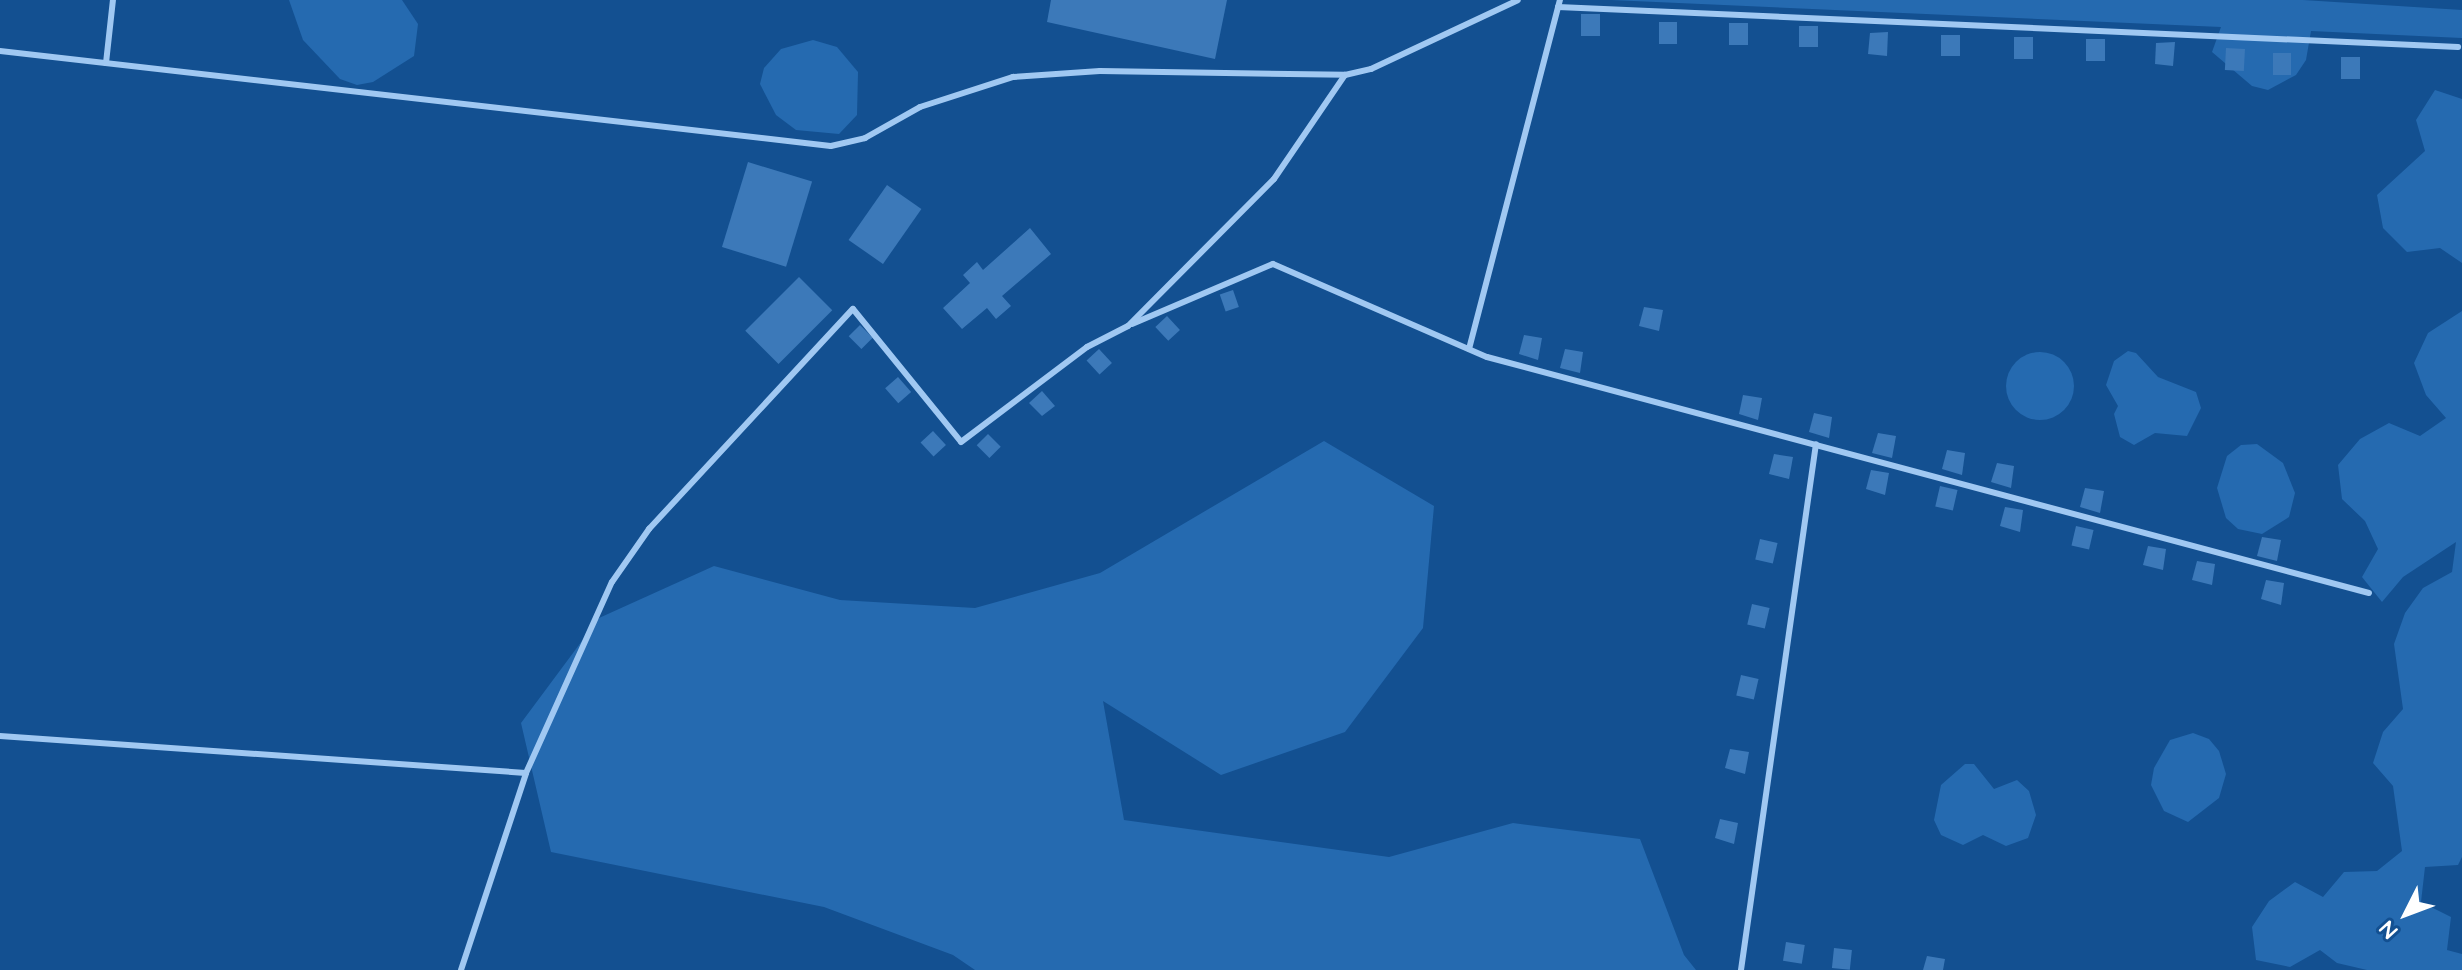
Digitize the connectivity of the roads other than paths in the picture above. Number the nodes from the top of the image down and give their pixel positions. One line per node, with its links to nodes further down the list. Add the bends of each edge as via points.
1 (113, 0): 6 (lane)
2 (1518, 0): 7 (lane, via 1371,69)
3 (1559, 3): 4 (lane); 9 (lane)
4 (2458, 47)
5 (0, 51): 6 (lane)
6 (106, 63): 7 (lane, via 831,146 865,138 920,107 1013,77 1100,71)
7 (1345, 75): 8 (lane, via 1274,179)
8 (1128, 326): 9 (lane, via 1273,264); 13 (lane, via 1064,363 961,442 853,309 634,550 612,582)
9 (1469, 349): 10 (lane)
10 (1816, 444): 11 (lane); 15 (lane)
11 (2369, 593)
12 (0, 736): 13 (lane)
13 (526, 773): 14 (lane)
14 (461, 970)
15 (1741, 970)

